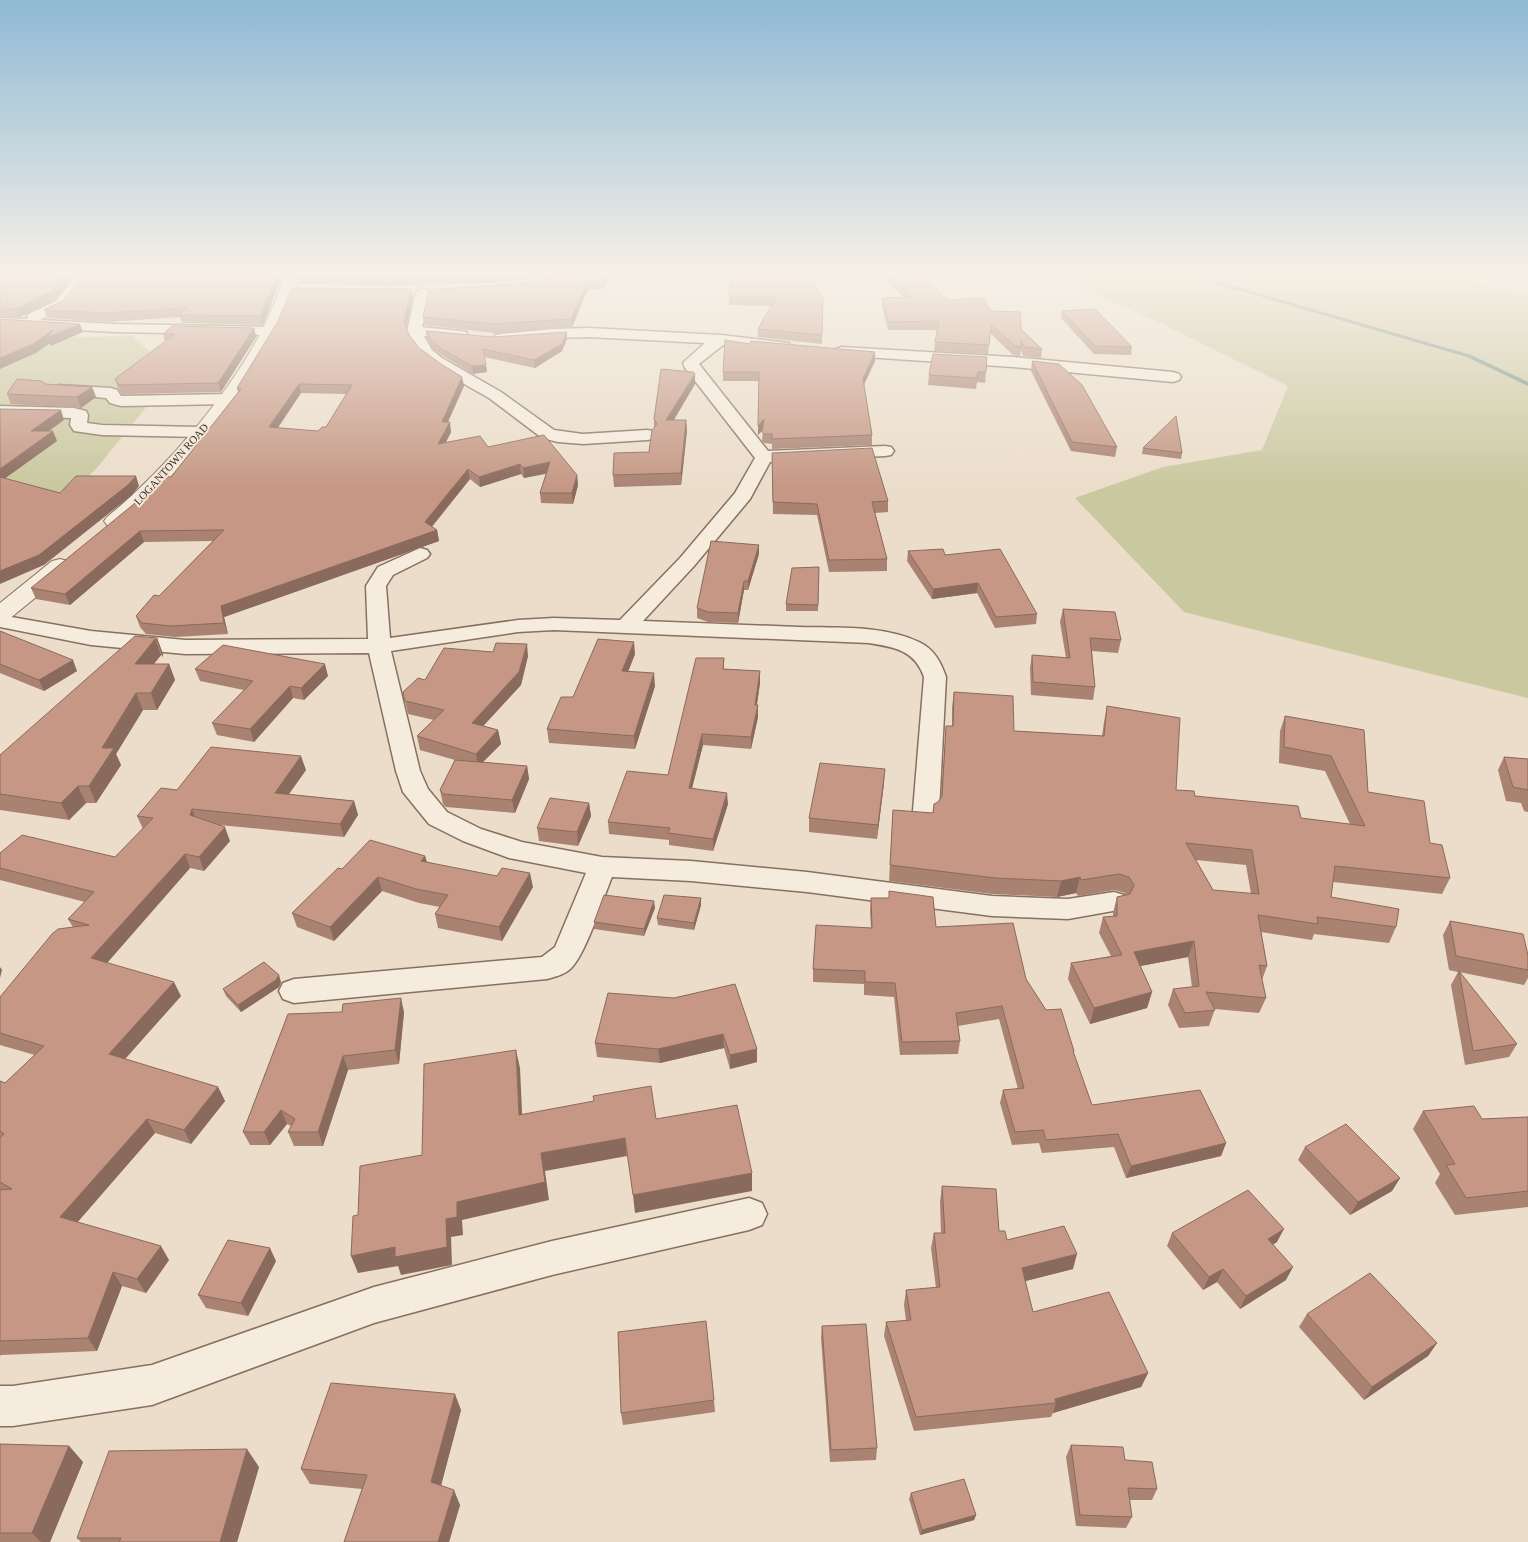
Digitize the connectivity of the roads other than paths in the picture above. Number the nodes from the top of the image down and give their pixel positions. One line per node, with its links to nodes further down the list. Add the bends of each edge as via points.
1 (260, 346): 9 (street, LOGANTOWN ROAD)
2 (422, 346): 12 (street, via 436,361 494,394 548,434 573,438)
3 (712, 346): 14 (street, via 694,358 693,368)
4 (782, 346): 5 (street)
5 (799, 348)
6 (829, 351): 7 (street, via 1022,362)
7 (1173, 377)
8 (54, 390): 9 (street, via 104,391 121,402)
9 (228, 399): 11 (street, LOGANTOWN ROAD)
10 (0, 411): 11 (street, via 74,413 80,416 80,427 102,430)
11 (201, 432): 15 (street, LOGANTOWN ROAD, via 140,500)
12 (648, 435)
13 (885, 451): 14 (street)
14 (764, 458): 20 (street, via 743,495 687,562)
15 (103, 531)
16 (420, 554): 21 (street, via 385,572 376,586)
17 (74, 555): 18 (street)
18 (0, 615)
19 (0, 621): 21 (street, via 90,638 185,647)
20 (627, 625): 21 (street, via 518,626); 22 (street, via 869,636 902,644 924,654 933,667 935,677)
21 (379, 646): 23 (street, via 408,771 416,792 438,818 472,835 519,851)
22 (926, 811)
23 (602, 867): 24 (street, via 797,881 992,906 1068,909); 25 (street, via 567,953 548,968)
24 (1114, 902)
25 (294, 990)
26 (749, 1214): 27 (street, via 552,1258 374,1305 152,1386)
27 (0, 1406)

